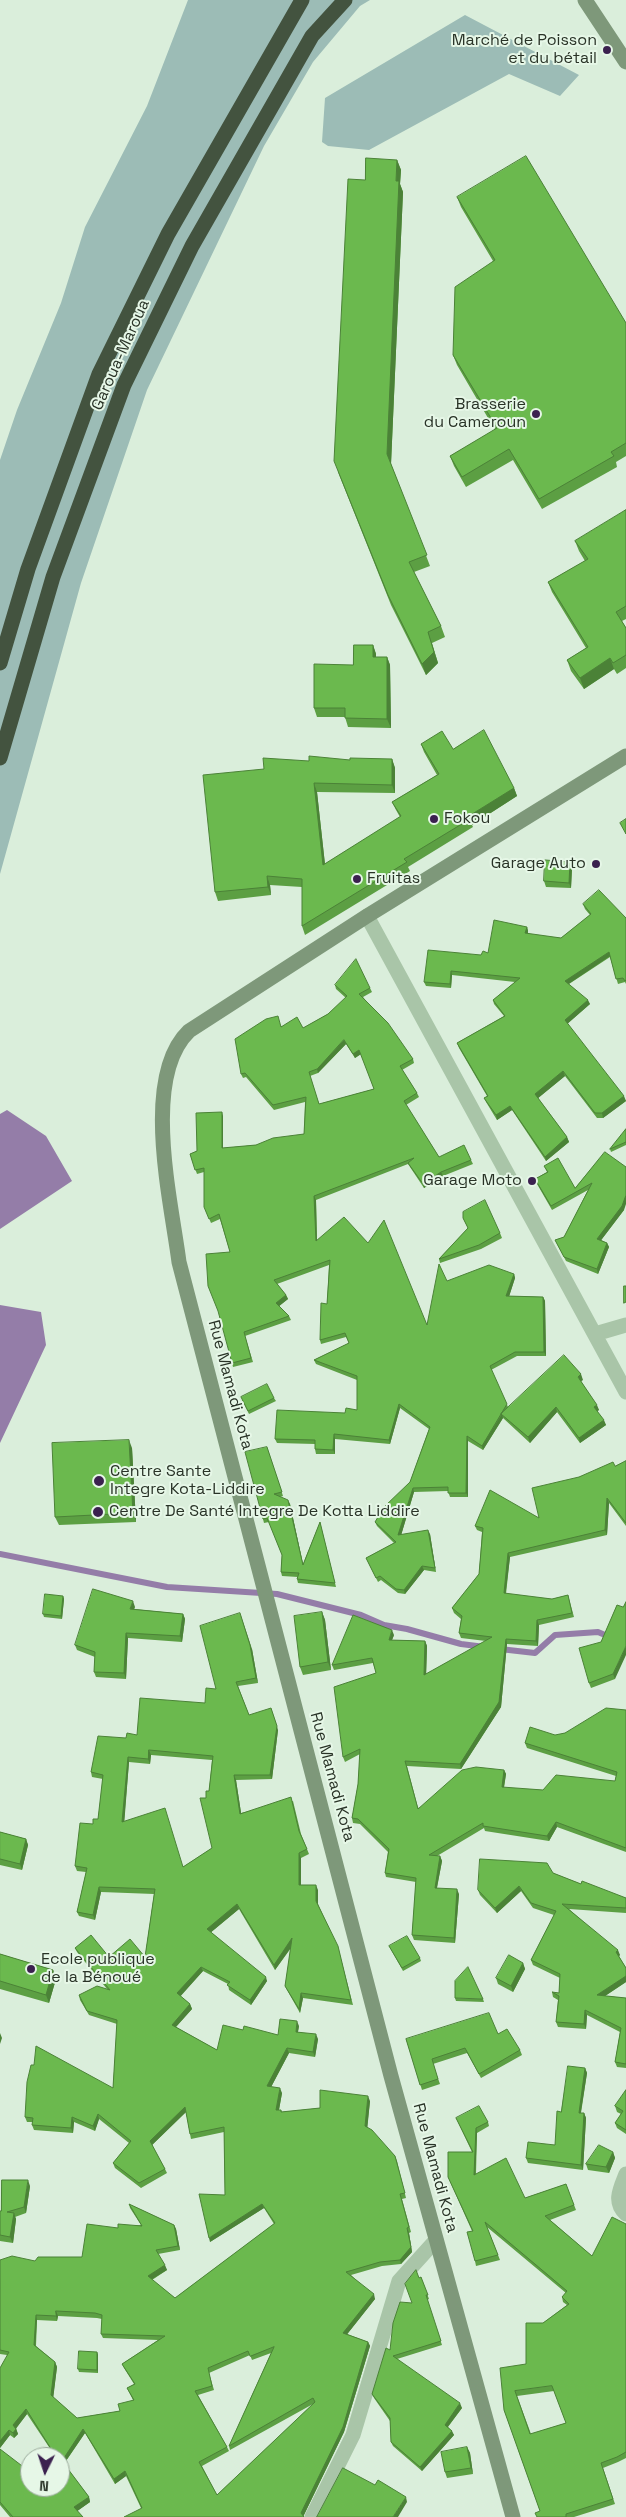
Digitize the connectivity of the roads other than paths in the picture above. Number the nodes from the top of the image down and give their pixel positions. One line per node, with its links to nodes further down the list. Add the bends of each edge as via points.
1 (302, 0): 5 (highway, Garoua-Maroua, via 168,234 99,374 28,569)
2 (345, 0): 7 (highway, Garoua-Maroua, via 308,44 192,246 124,385 53,577)
3 (585, 0): 4 (main road)
4 (626, 62)
5 (0, 663)
6 (626, 756): 8 (main road)
7 (0, 758)
8 (367, 916): 10 (street); 14 (main road, Rue Mamadi Kota, via 178,1041 167,1064 162,1131 179,1262)
9 (626, 1326): 10 (street)
10 (594, 1334): 11 (street)
11 (626, 1392)
12 (626, 2174): 13 (street, via 617,2194 620,2209)
13 (626, 2214)
14 (436, 2240): 15 (street, via 399,2281 353,2435); 16 (main road, Rue Mamadi Kota)
15 (312, 2517)
16 (513, 2517)

